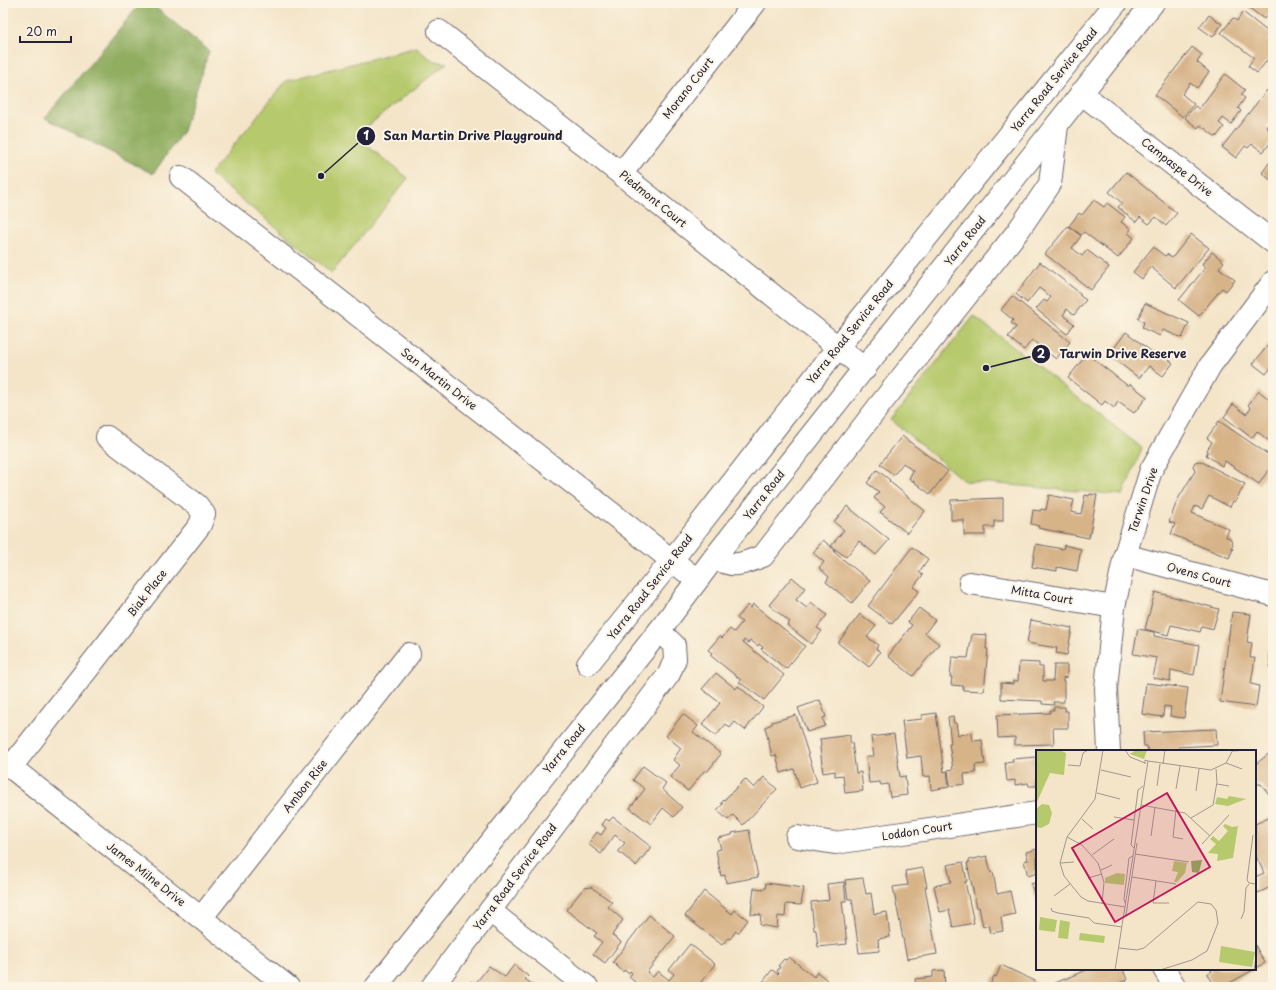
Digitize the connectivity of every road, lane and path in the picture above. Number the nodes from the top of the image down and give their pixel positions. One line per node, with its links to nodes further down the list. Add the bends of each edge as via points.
1 (755, 3): 7 (street, Morano Court)
2 (1116, 3): 11 (street, Yarra Road Service Road)
3 (1153, 3): 5 (street, Yarra Road)
4 (439, 31): 7 (street, Piedmont Court)
5 (1082, 93): 6 (street, Yarra Road); 9 (street, Campaspe Drive)
6 (1057, 125): 12 (street, Yarra Road); 15 (street, via 1050,184 1018,231 763,556 738,566)
7 (621, 174): 11 (street, Piedmont Court)
8 (181, 177): 16 (street, San Martin Drive)
9 (1273, 242)
10 (1273, 282): 14 (street, Tarwin Drive, via 1210,366 1151,470)
11 (838, 347): 12 (street, Piedmont Court); 16 (street, Yarra Road Service Road)
12 (865, 369): 15 (street, Yarra Road)
13 (107, 437): 25 (street, Biak Place, via 197,505 204,514 200,525)
14 (1125, 555): 19 (street, Ovens Court); 20 (street, Tarwin Drive)
15 (714, 558): 17 (street, Yarra Road)
16 (672, 560): 17 (street, San Martin Drive); 23 (street, Yarra Road Service Road)
17 (697, 580): 21 (street, Yarra Road)
18 (970, 583): 20 (street, Mitta Court)
19 (1273, 595)
20 (1114, 607): 24 (street, Tarwin Drive, via 1106,689)
21 (659, 631): 28 (street, Yarra Road Service Road, via 674,645 675,659 669,674); 32 (street, Yarra Road)
22 (409, 654): 29 (street, Ambon Rise)
23 (588, 664)
24 (1110, 750)
25 (7, 764): 29 (street, James Milne Drive)
26 (1036, 813): 27 (street, Loddon Court, via 835,843)
27 (797, 837)
28 (490, 911): 33 (street, Yarra Road Service Road); 34 (street)
29 (201, 918): 31 (street, James Milne Drive)
30 (1165, 970): 35 (street)
31 (288, 987)
32 (376, 987)
33 (432, 987)
34 (587, 987)
35 (1175, 987)

